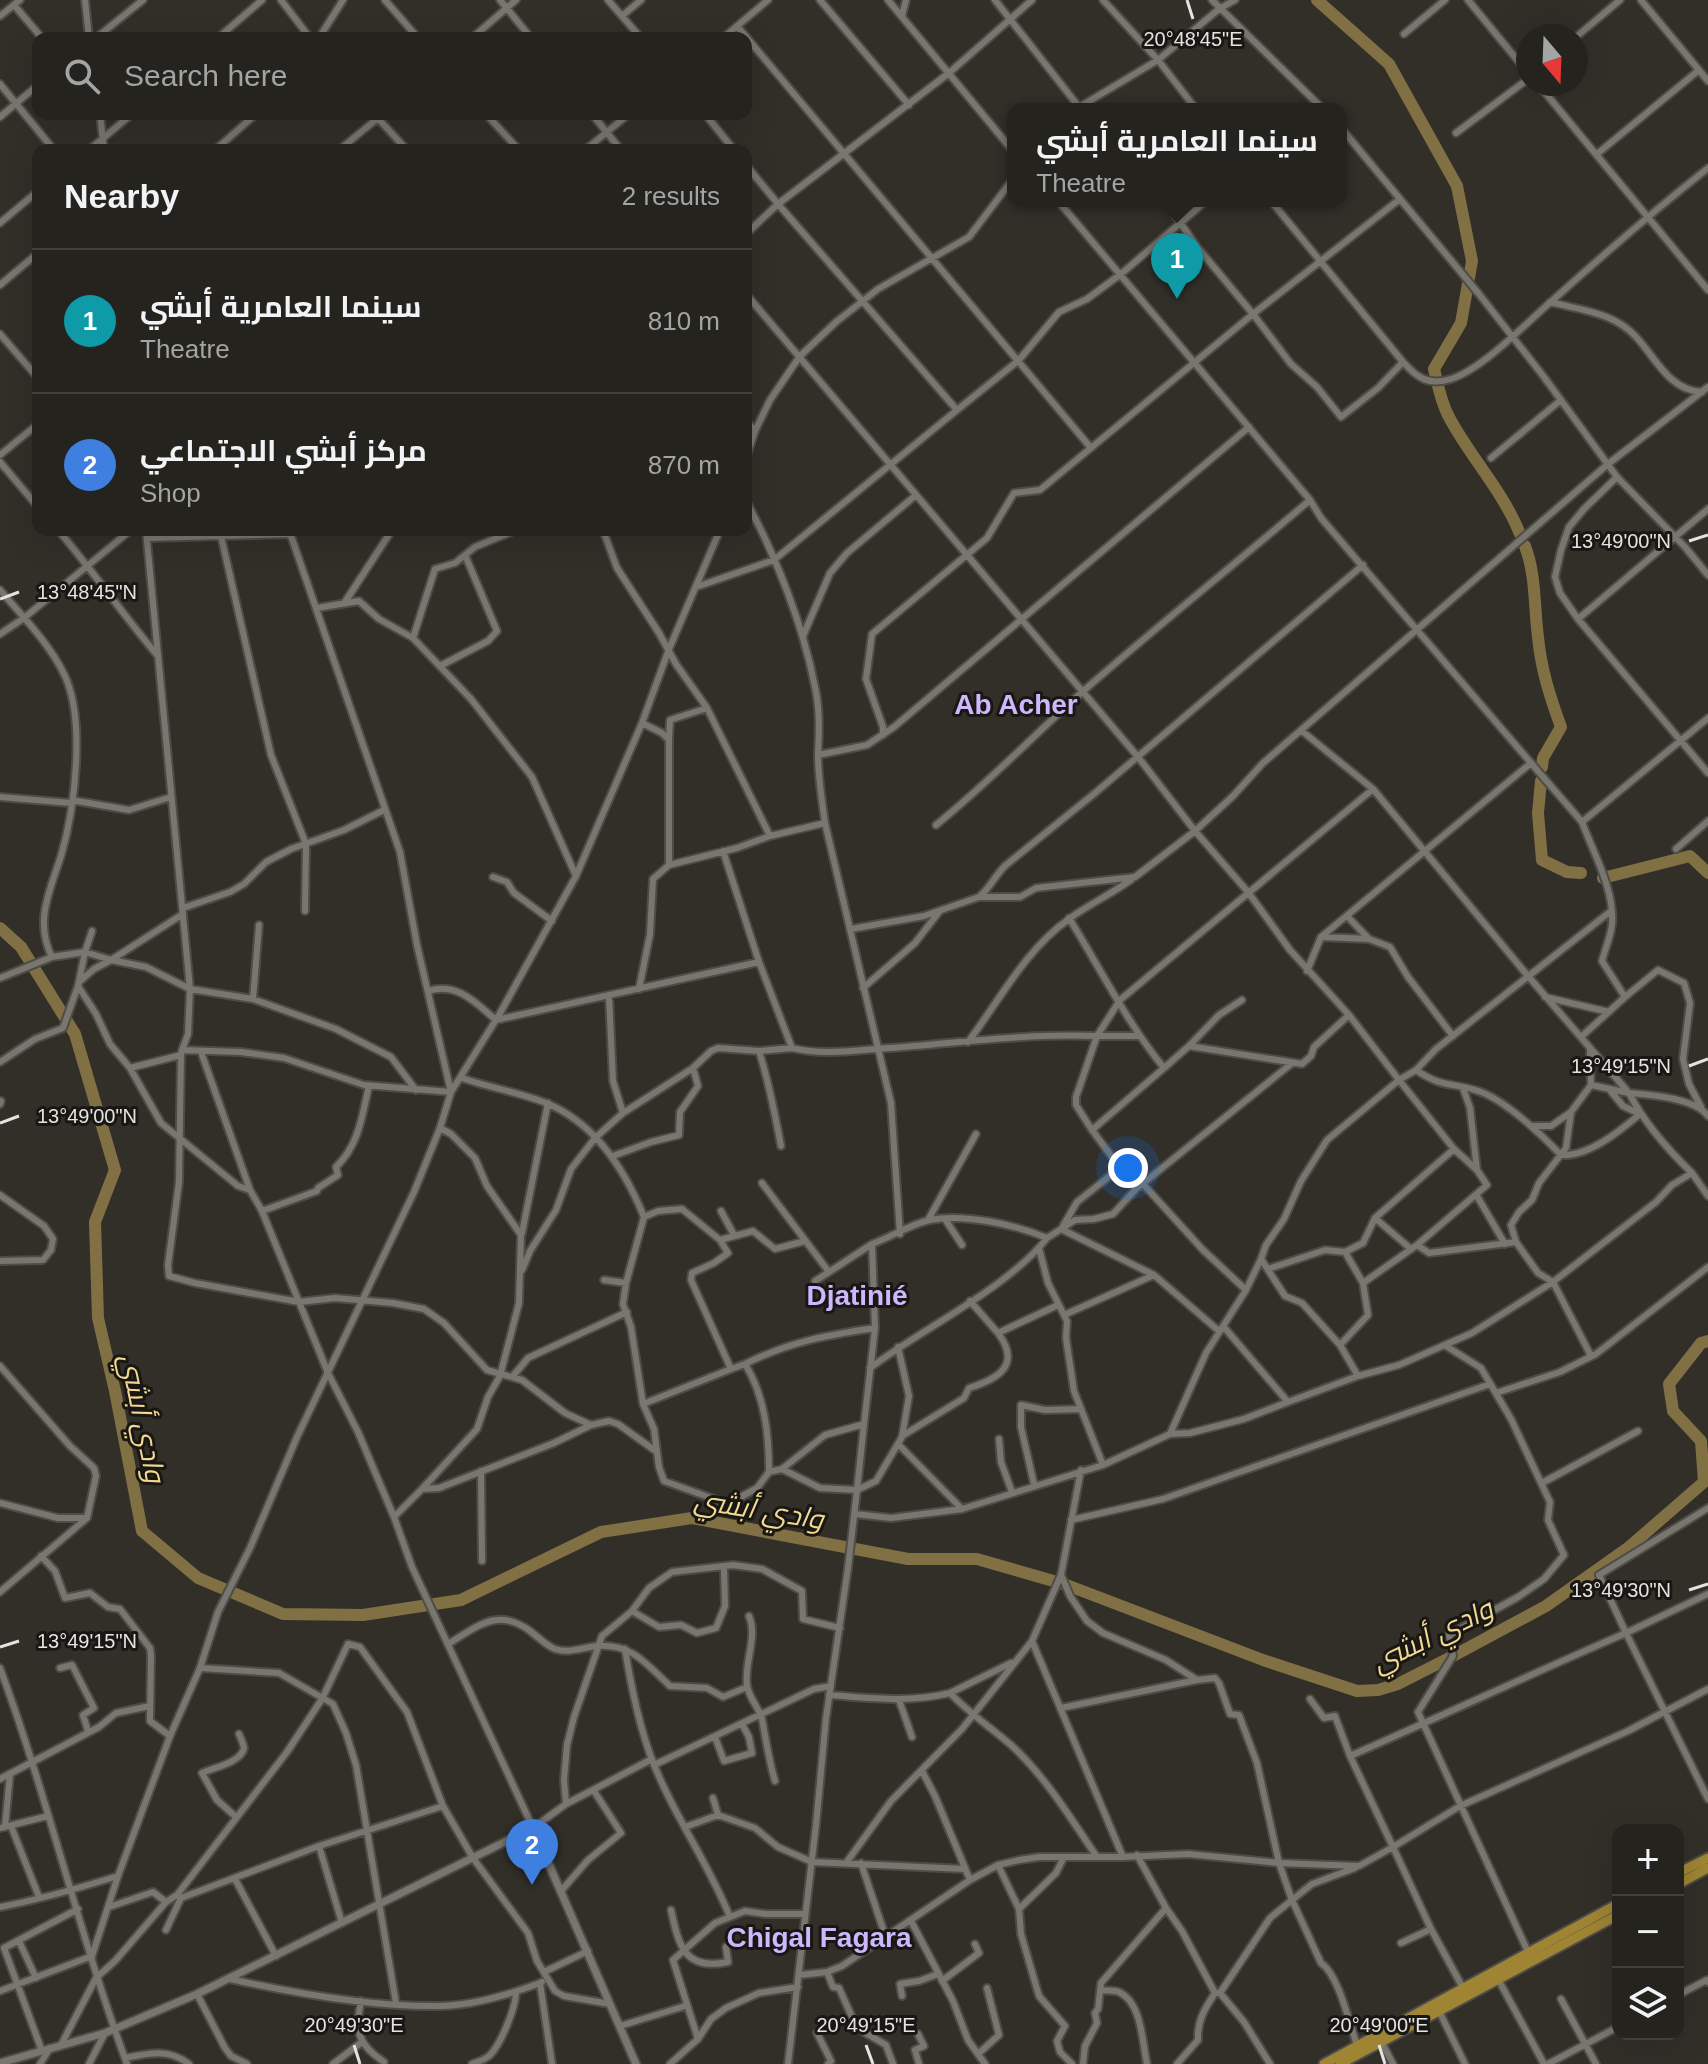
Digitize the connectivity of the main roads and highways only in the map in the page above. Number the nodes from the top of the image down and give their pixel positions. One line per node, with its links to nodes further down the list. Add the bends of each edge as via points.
1 (1708, 1858): 3 (highway)
2 (1708, 1868): 4 (highway)
3 (1684, 1875)
4 (1684, 1876)
5 (1612, 1908): 7 (highway)
6 (1612, 1918): 7 (highway)
7 (1530, 1958): 8 (highway); 8 (highway, via 1463,1988)
8 (1380, 2038): 9 (highway); 10 (highway)
9 (1324, 2064)
10 (1340, 2064)

